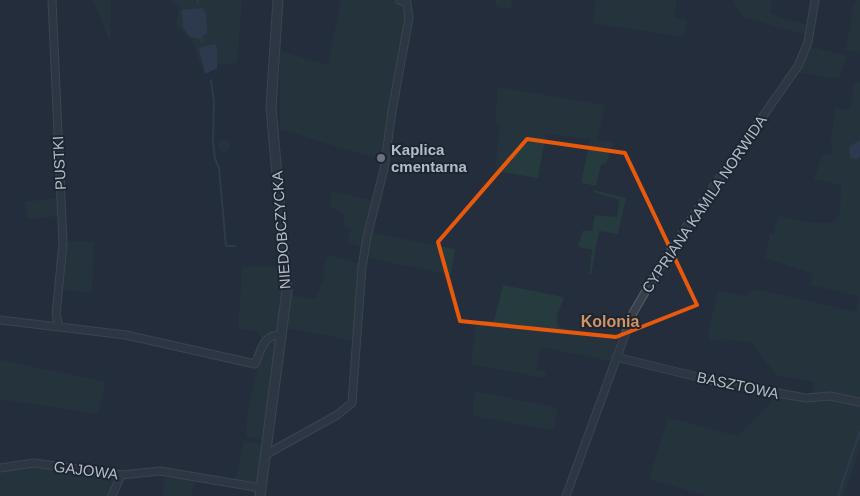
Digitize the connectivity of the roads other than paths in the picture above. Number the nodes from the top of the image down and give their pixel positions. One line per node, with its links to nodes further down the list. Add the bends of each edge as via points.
1 (52, 0): 6 (street, PUSTKI, via 63,243 56,315)
2 (278, 0): 7 (street, NIEDOBCZYCKA, via 271,107 287,290)
3 (399, 0): 10 (street, via 407,3 409,18 384,169 362,267 352,402 337,415)
4 (816, 0): 8 (street, CYPRIANA KAMILA NORWIDA, via 808,42 798,66 654,275 633,313)
5 (0, 320): 6 (street)
6 (59, 326): 7 (street, via 126,335 255,364 266,339)
7 (282, 336): 10 (street, NIEDOBCZYCKA)
8 (616, 357): 9 (street, BASZTOWA, via 783,394 806,398 830,396); 15 (street, CYPRIANA KAMILA NORWIDA)
9 (860, 402)
10 (265, 458): 13 (street, NIEDOBCZYCKA)
11 (0, 468): 12 (street, GAJOWA, via 34,463)
12 (121, 476): 13 (street, GAJOWA, via 160,471); 14 (street)
13 (260, 492)
14 (112, 496)
15 (566, 496)

